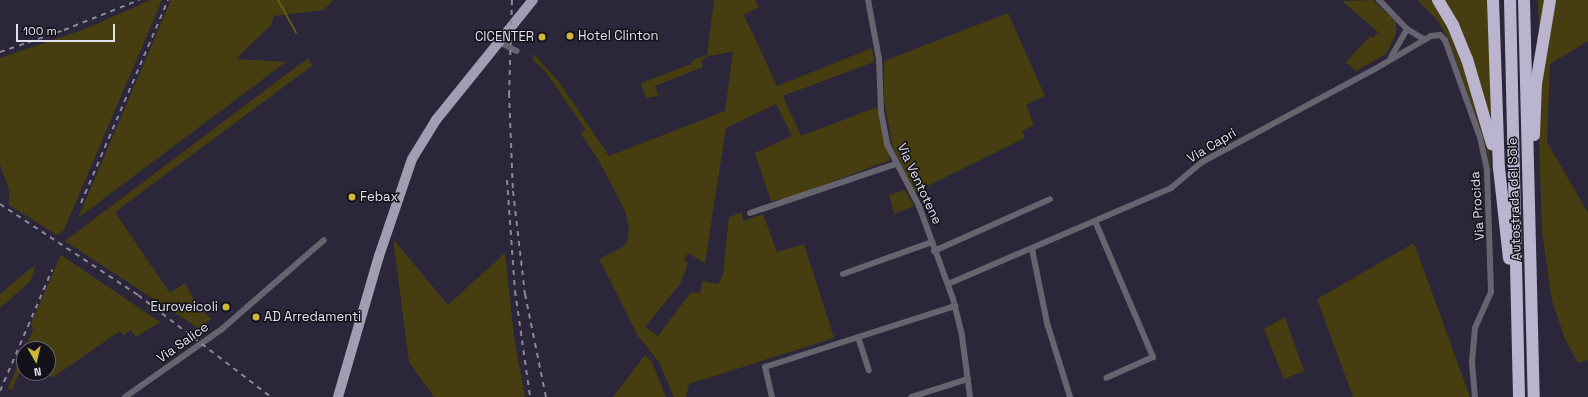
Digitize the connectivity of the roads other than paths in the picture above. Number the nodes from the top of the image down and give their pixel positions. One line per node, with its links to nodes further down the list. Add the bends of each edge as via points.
1 (533, 0): 12 (main road)
2 (868, 0): 16 (street, Via Ventotene, via 879,59 881,112 887,144)
3 (1378, 0): 10 (street)
4 (1438, 0): 17 (highway, via 1453,25 1467,59)
5 (1492, 0): 17 (highway)
6 (1510, 0): 29 (highway, Autostrada del Sole)
7 (1524, 0): 15 (highway, Autostrada del Sole)
8 (1532, 0): 15 (highway, via 1533,67)
9 (1550, 0): 18 (highway, via 1536,84 1534,154)
10 (1407, 29): 11 (street); 14 (street, via 1397,50)
11 (1425, 40): 14 (street, Via Capri); 40 (street, Via Procida, via 1440,35 1445,40 1480,137 1487,171 1491,292 1475,328 1472,363)
12 (497, 41): 13 (street); 35 (main road, via 436,120 412,159 379,256)
13 (517, 51)
14 (1389, 59): 21 (street, Via Capri, via 1375,69 1202,162 1171,188)
15 (1527, 126): 18 (highway, Autostrada del Sole)
16 (896, 164): 20 (street); 23 (street, Via Ventotene, via 919,206)
17 (1499, 168): 29 (highway)
18 (1528, 190): 42 (highway, Autostrada del Sole)
19 (1050, 199): 25 (street)
20 (750, 213)
21 (1095, 221): 24 (street, Via Capri); 32 (street, via 1153,357)
22 (324, 240): 34 (street, Via Salice, via 222,329)
23 (932, 242): 25 (street, Via Ventotene); 26 (street)
24 (1032, 249): 27 (street, Via Capri); 39 (street, via 1047,323)
25 (934, 251): 27 (street, Via Ventotene)
26 (843, 274)
27 (948, 284): 28 (street, Via Ventotene)
28 (955, 306): 30 (street); 33 (street, Via Ventotene)
29 (1518, 319): 41 (highway, Autostrada del Sole)
30 (858, 337): 31 (street); 36 (street, via 765,367)
31 (869, 370)
32 (1106, 378)
33 (968, 379): 37 (street); 38 (street, Via Ventotene)
34 (125, 397)
35 (338, 397)
36 (772, 397)
37 (911, 397)
38 (970, 397)
39 (1070, 397)
40 (1475, 397)
41 (1519, 397)
42 (1534, 397)

